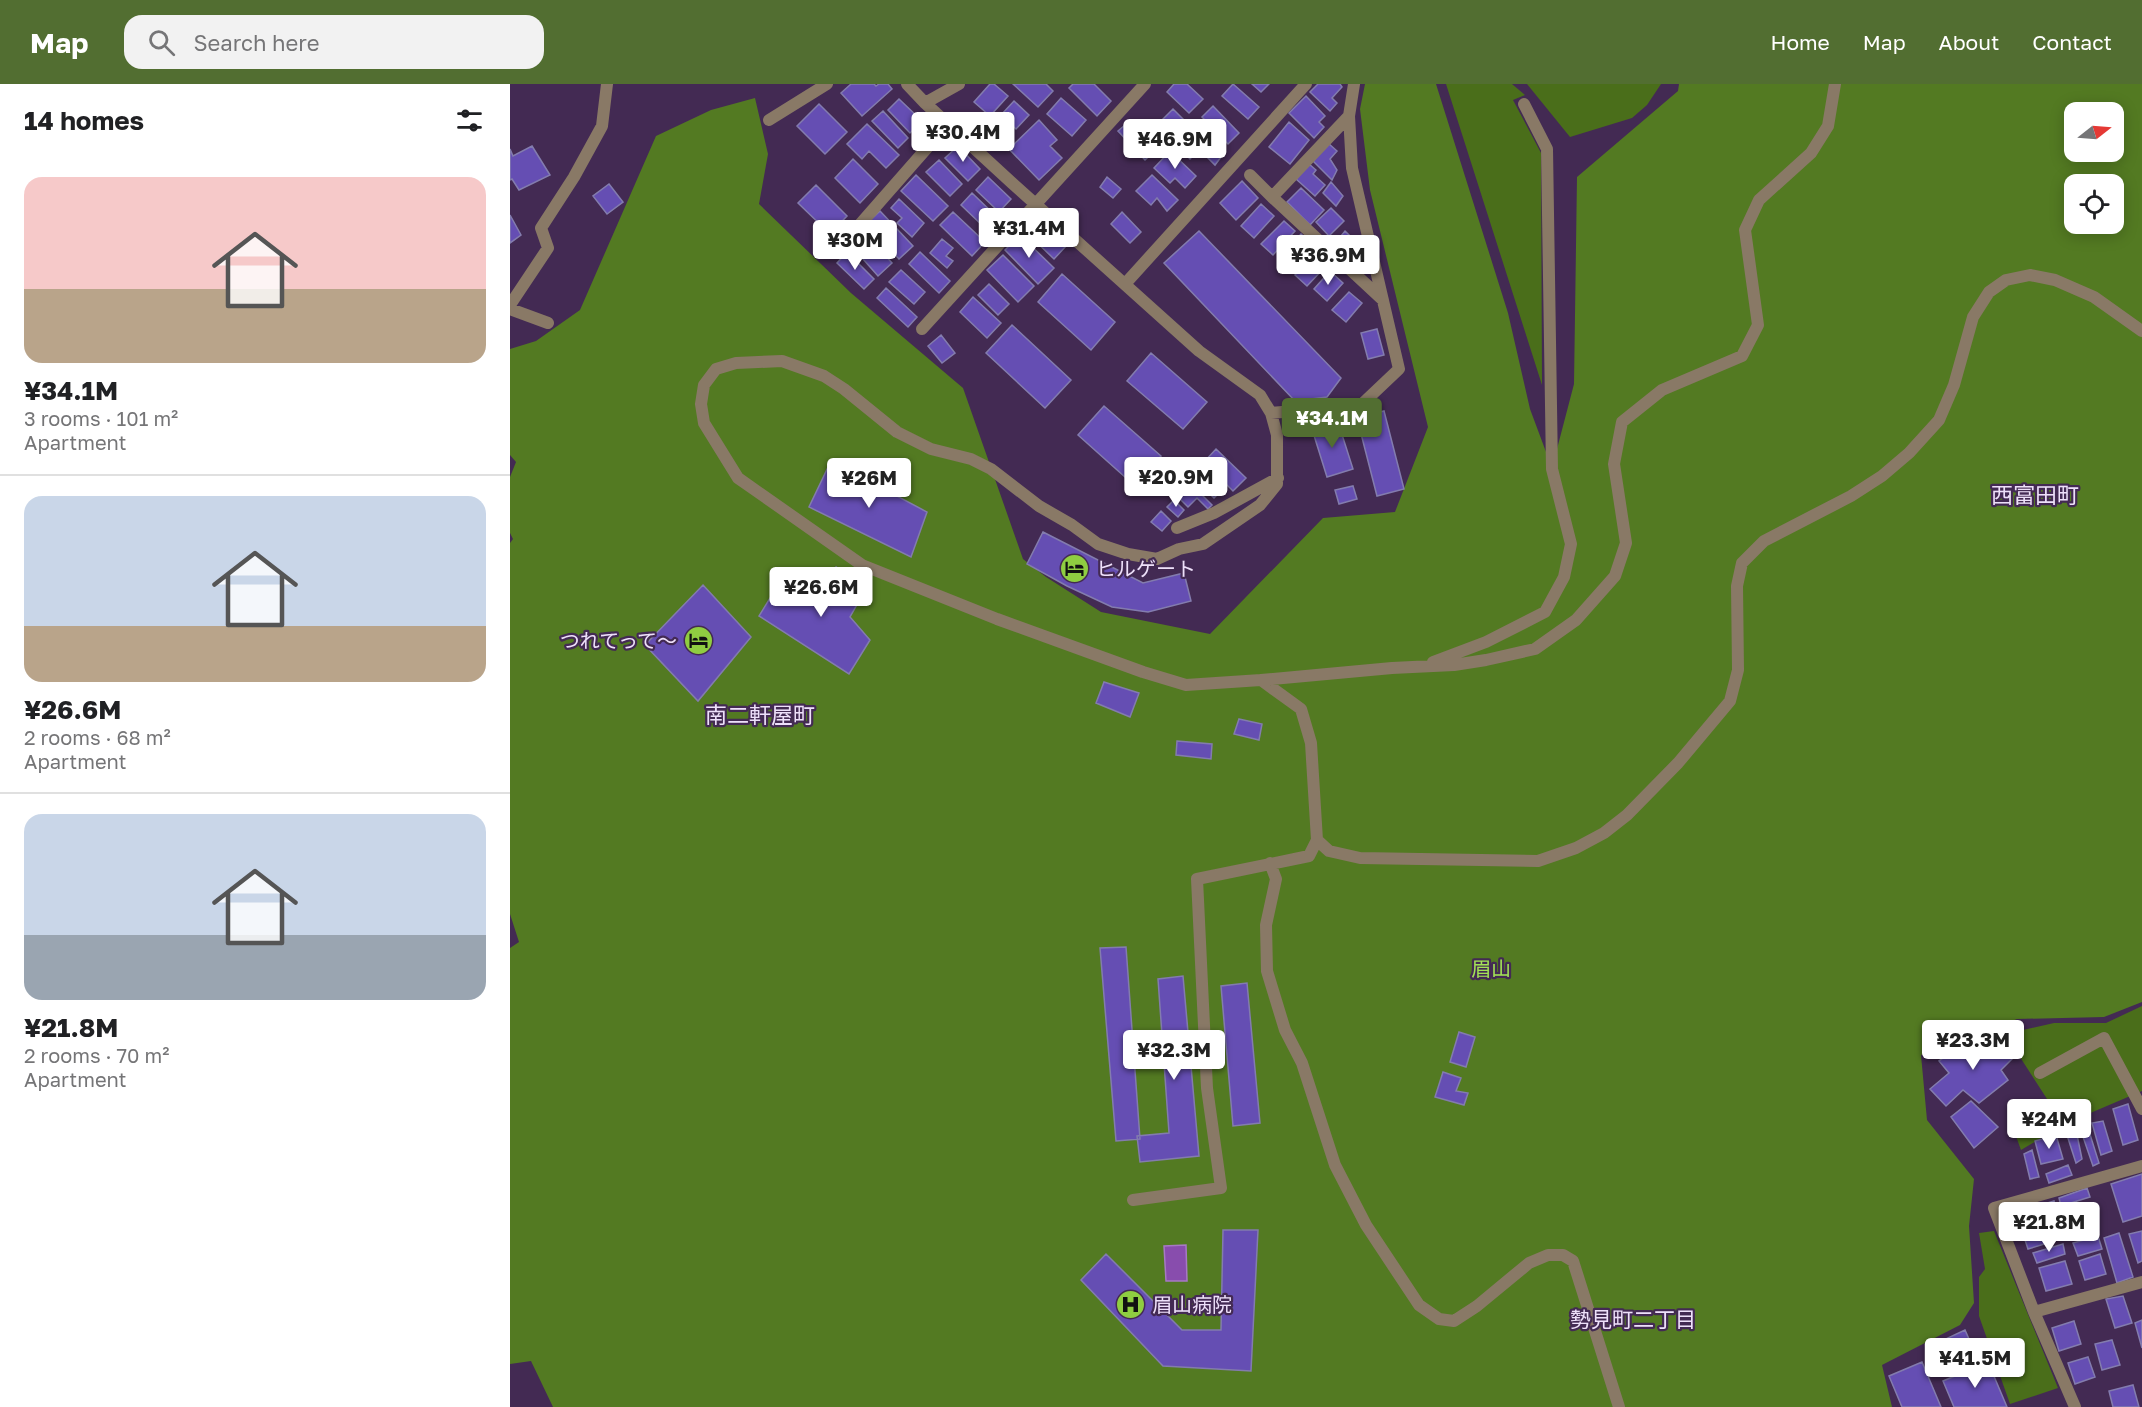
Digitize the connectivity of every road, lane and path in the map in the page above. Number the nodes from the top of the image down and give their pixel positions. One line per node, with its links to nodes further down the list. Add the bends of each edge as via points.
1 (607, 84): 20 (street, via 602,126 541,228 548,248)
2 (827, 84): 12 (street)
3 (908, 84): 9 (street)
4 (959, 84): 9 (street)
5 (1145, 84): 16 (street)
6 (1306, 84): 18 (street)
7 (1354, 84): 11 (street)
8 (1835, 84): 27 (street, via 1828,126 1811,153 1759,200 1745,231 1758,324 1742,356 1662,390 1622,422 1614,464 1626,543 1615,576 1576,620 1535,650 1454,665)
9 (925, 103): 13 (street)
10 (1524, 104): 27 (street, via 1547,149 1552,469 1571,544 1564,577 1545,612 1486,642)
11 (1349, 116): 15 (street); 19 (street, via 1352,168)
12 (769, 120)
13 (948, 124): 16 (street); 17 (street)
14 (1250, 175): 15 (street)
15 (1272, 197): 19 (street)
16 (1037, 205): 18 (street); 22 (street)
17 (841, 246)
18 (1125, 284): 24 (street, via 1199,351 1260,395)
19 (1383, 300): 24 (street, via 1399,369 1360,405)
20 (510, 307): 21 (street)
21 (548, 323)
22 (921, 329)
23 (2142, 331): 29 (street, via 2094,297 2055,280 2030,274 2006,280 1989,292 1973,317 1954,385 1932,428 1882,476 1764,541 1742,563 1737,586 1738,670 1730,701 1678,762 1604,833 1538,861 1360,858 1329,851)
24 (1270, 413): 25 (street, via 1277,435)
25 (1278, 478): 26 (street); 28 (street, via 1278,484 1260,505 1203,544 1157,559 1098,544 991,469 971,459 931,449 897,432 844,389 804,367 782,361 736,363 716,369 704,385 701,404 705,423 738,478 861,565 997,619 1186,685)
26 (1177, 528)
27 (1423, 666): 28 (street)
28 (1261, 680): 29 (street, via 1301,709 1311,743)
29 (1317, 840): 30 (street, via 1309,856)
30 (1270, 863): 34 (street, via 1197,879 1207,1088 1221,1188); 37 (street, via 1276,879 1266,925 1267,971 1335,1165 1366,1225 1419,1305 1439,1319 1454,1321 1529,1263 1548,1255 1563,1255 1573,1261)
31 (2040, 1073): 32 (street, via 2104,1038)
32 (2142, 1109)
33 (2142, 1166): 36 (street, via 1994,1208)
34 (1133, 1200)
35 (2142, 1282): 36 (street)
36 (2034, 1312): 38 (street)
37 (1619, 1407)
38 (2074, 1407)

